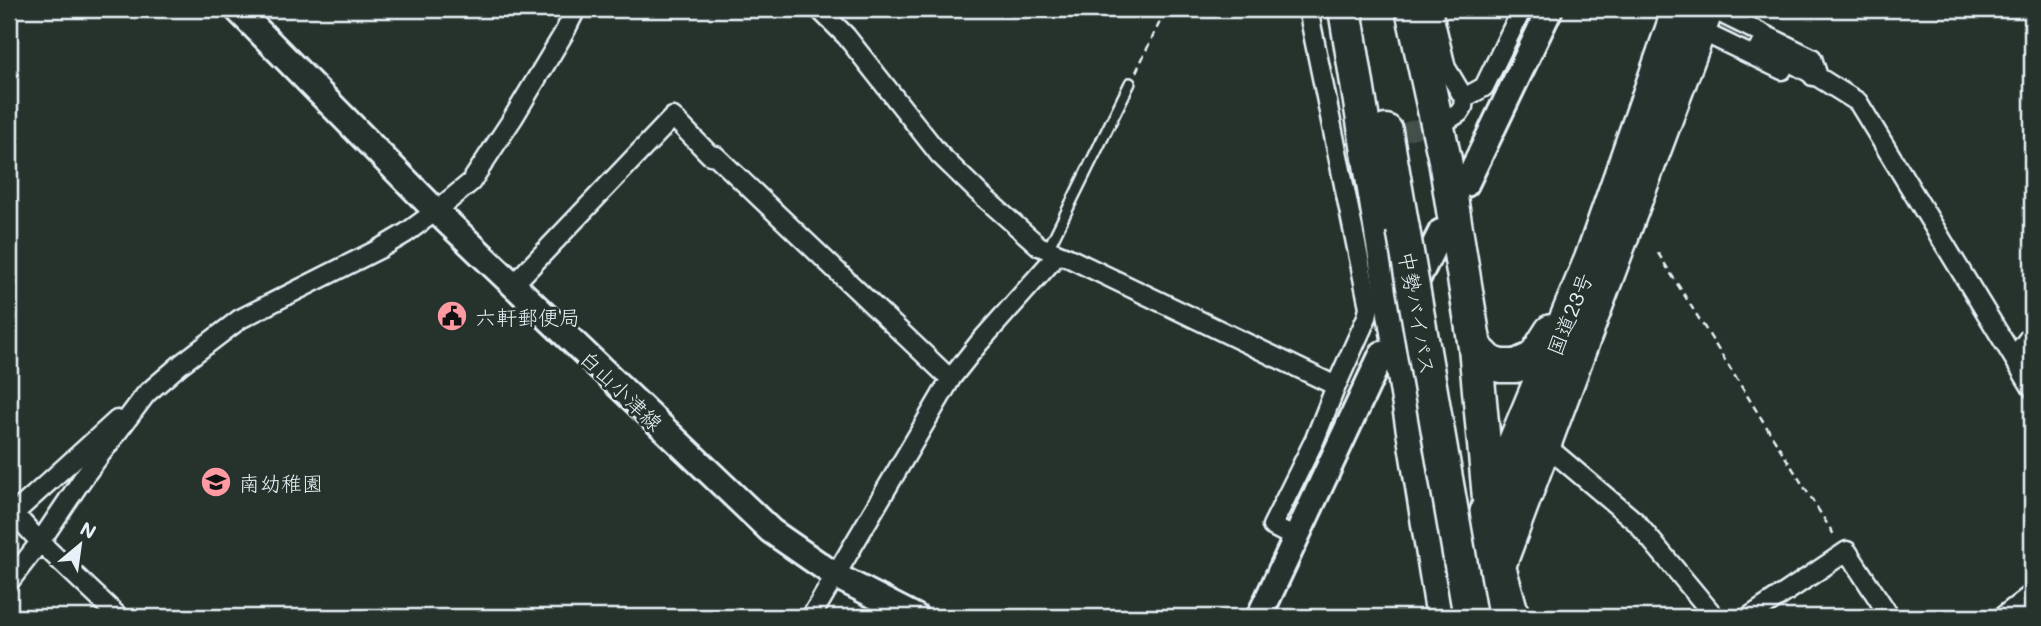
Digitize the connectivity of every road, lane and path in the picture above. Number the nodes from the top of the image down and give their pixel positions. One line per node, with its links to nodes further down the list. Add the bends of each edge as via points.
1 (237, 9): 21 (main road, 白山小津線)
2 (576, 9): 21 (street, via 471,182)
3 (819, 9): 23 (street, via 846,36 939,155 1039,246)
4 (1166, 9): 15 (path)
5 (1308, 9): 19 (street)
6 (1345, 9): 52 (highway)
7 (1365, 9): 54 (highway, 中勢バイパス, bridge)
8 (1412, 9): 29 (highway, via 1446,160)
9 (1432, 9): 16 (street, via 1446,68)
10 (1522, 9): 16 (street, via 1484,87)
11 (1550, 9): 20 (main road)
12 (1689, 14): 14 (street, via 1789,74); 14 (street, via 1812,58); 25 (highway, 国道23号); 36 (highway, 国道23号)
13 (1761, 47): 14 (street)
14 (1818, 77): 31 (street, via 1858,102)
15 (1130, 83): 23 (lane)
16 (1464, 98): 17 (street, via 1459,113)
17 (1448, 120)
18 (1359, 144): 19 (street)
19 (1339, 152): 33 (street, via 1369,307)
20 (1466, 184)
21 (436, 211): 26 (main road, 白山小津線); 35 (street, via 379,249 240,320)
22 (1441, 232): 27 (main road)
23 (1053, 252): 32 (street); 33 (street)
24 (1658, 253): 42 (path)
25 (1591, 259): 29 (highway, via 1534,358 1517,366 1500,366); 38 (highway, 国道23号)
26 (513, 285): 32 (street, via 673,117); 44 (main road, 白山小津線, via 771,531)
27 (1408, 298)
28 (2032, 334): 31 (street)
29 (1475, 347): 38 (highway)
30 (1382, 354): 40 (main road)
31 (2014, 357): 34 (street)
32 (951, 377): 44 (street)
33 (1336, 386): 40 (street, via 1272,526)
34 (2032, 388)
35 (146, 394): 39 (street); 41 (street)
36 (1544, 444): 37 (highway, 国道23号); 55 (street, via 1636,522)
37 (1532, 475): 43 (highway, 国道23号); 47 (highway)
38 (1489, 504): 43 (highway); 53 (highway, 国道23号)
39 (10, 513): 41 (street)
40 (1297, 539): 51 (main road)
41 (40, 542): 45 (street); 48 (street)
42 (1847, 551): 56 (street); 57 (street)
43 (1499, 566): 47 (highway)
44 (836, 576): 49 (street); 50 (main road, 白山小津線)
45 (9, 582)
46 (2032, 594): 58 (street)
47 (1502, 616)
48 (120, 617)
49 (811, 617)
50 (916, 617)
51 (1259, 617)
52 (1443, 617)
53 (1455, 617)
54 (1470, 617)
55 (1715, 617)
56 (1749, 617)
57 (1890, 617)
58 (2002, 617)

